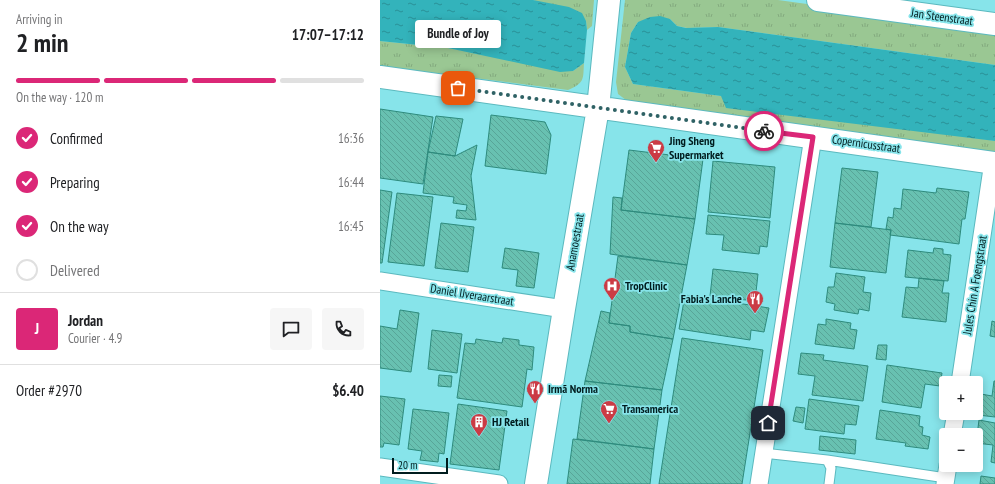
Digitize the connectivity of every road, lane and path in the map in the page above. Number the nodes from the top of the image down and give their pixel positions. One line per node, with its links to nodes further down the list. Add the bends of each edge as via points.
1 (609, 0): 5 (street, Anamoestraat)
2 (818, 0): 3 (street, Jan Steenstraat)
3 (995, 24)
4 (380, 77): 5 (street, Copernicusstraat)
5 (598, 108): 6 (street, Copernicusstraat); 9 (street, Anamoestraat)
6 (813, 137): 7 (street, Copernicusstraat); 11 (street)
7 (994, 162): 10 (street, Jules Chin A Foengstraat)
8 (380, 281): 9 (street, Daniel IJveraarstraat)
9 (564, 309): 16 (street, Anamoestraat)
10 (961, 376)
11 (763, 453): 12 (lane); 17 (street)
12 (827, 460): 14 (lane); 18 (lane, via 831,468)
13 (380, 467): 15 (street)
14 (946, 476)
15 (499, 484)
16 (536, 484)
17 (759, 484)
18 (829, 484)

